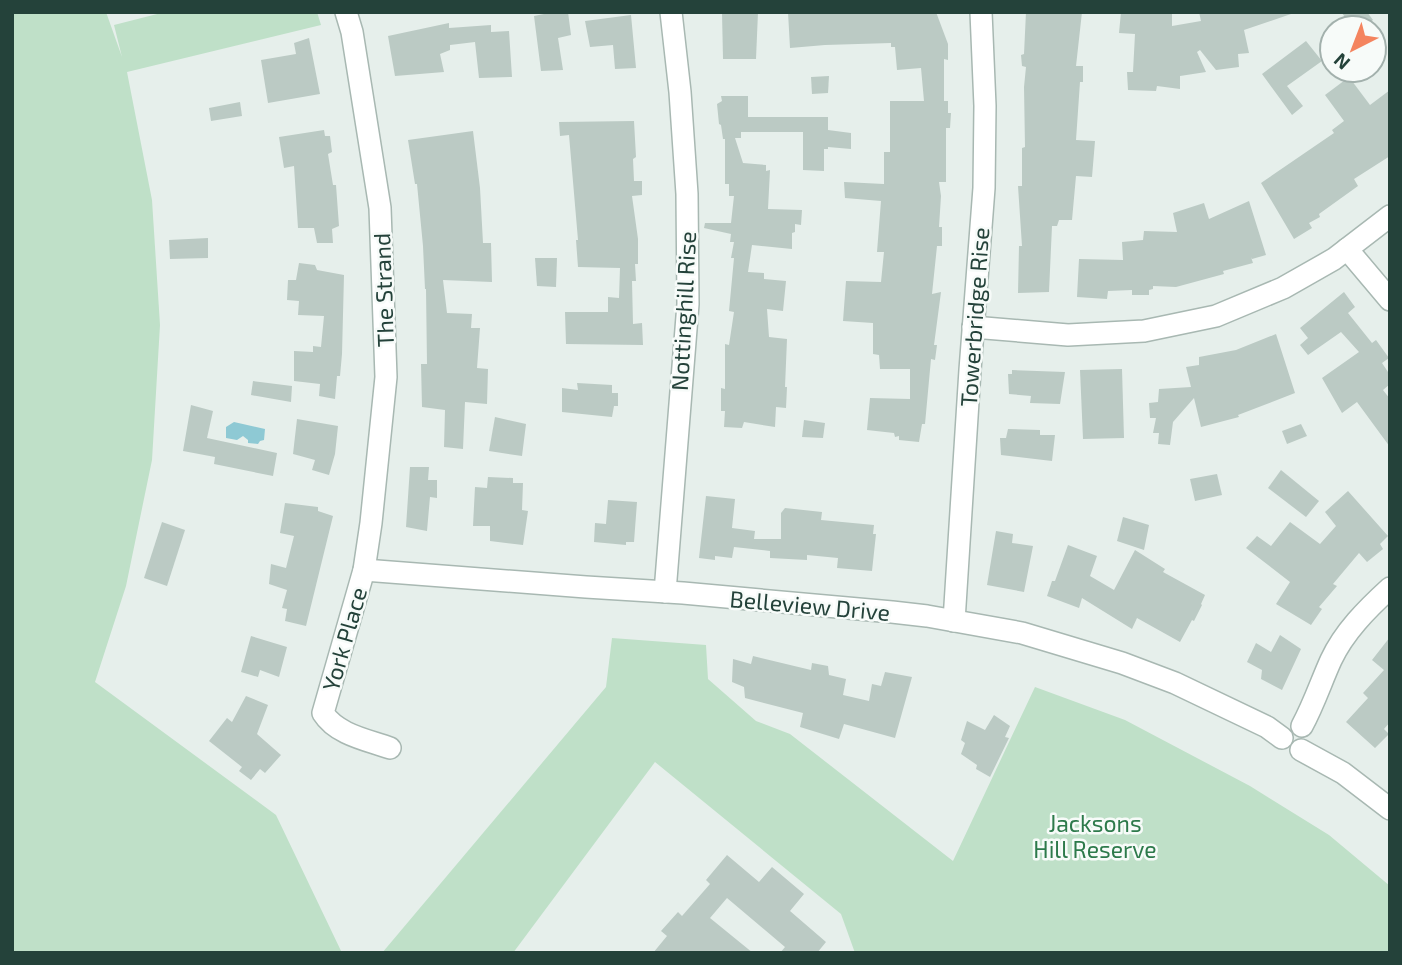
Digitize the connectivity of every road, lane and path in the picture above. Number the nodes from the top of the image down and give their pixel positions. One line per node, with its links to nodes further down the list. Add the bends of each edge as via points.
1 (346, 12): 8 (street, The Strand, via 380,208 386,363)
2 (981, 12): 7 (street, Towerbridge Rise, via 984,174)
3 (670, 18): 10 (street, Nottinghill Rise, via 687,194 688,304)
4 (1390, 216): 5 (street)
5 (1347, 249): 6 (street); 7 (street, via 1283,288 1216,316 1144,331 1068,335)
6 (1390, 300)
7 (973, 327): 11 (street, Towerbridge Rise)
8 (363, 570): 10 (street, Belleview Drive); 13 (street, York Place, via 323,713 329,723 350,734)
9 (1390, 588): 12 (street, via 1363,613 1332,658)
10 (665, 592): 11 (street, Belleview Drive)
11 (954, 621): 12 (street, Belleview Drive, via 1022,633 1122,663)
12 (1297, 735): 14 (street, Belleview Drive)
13 (390, 748)
14 (1390, 808)

